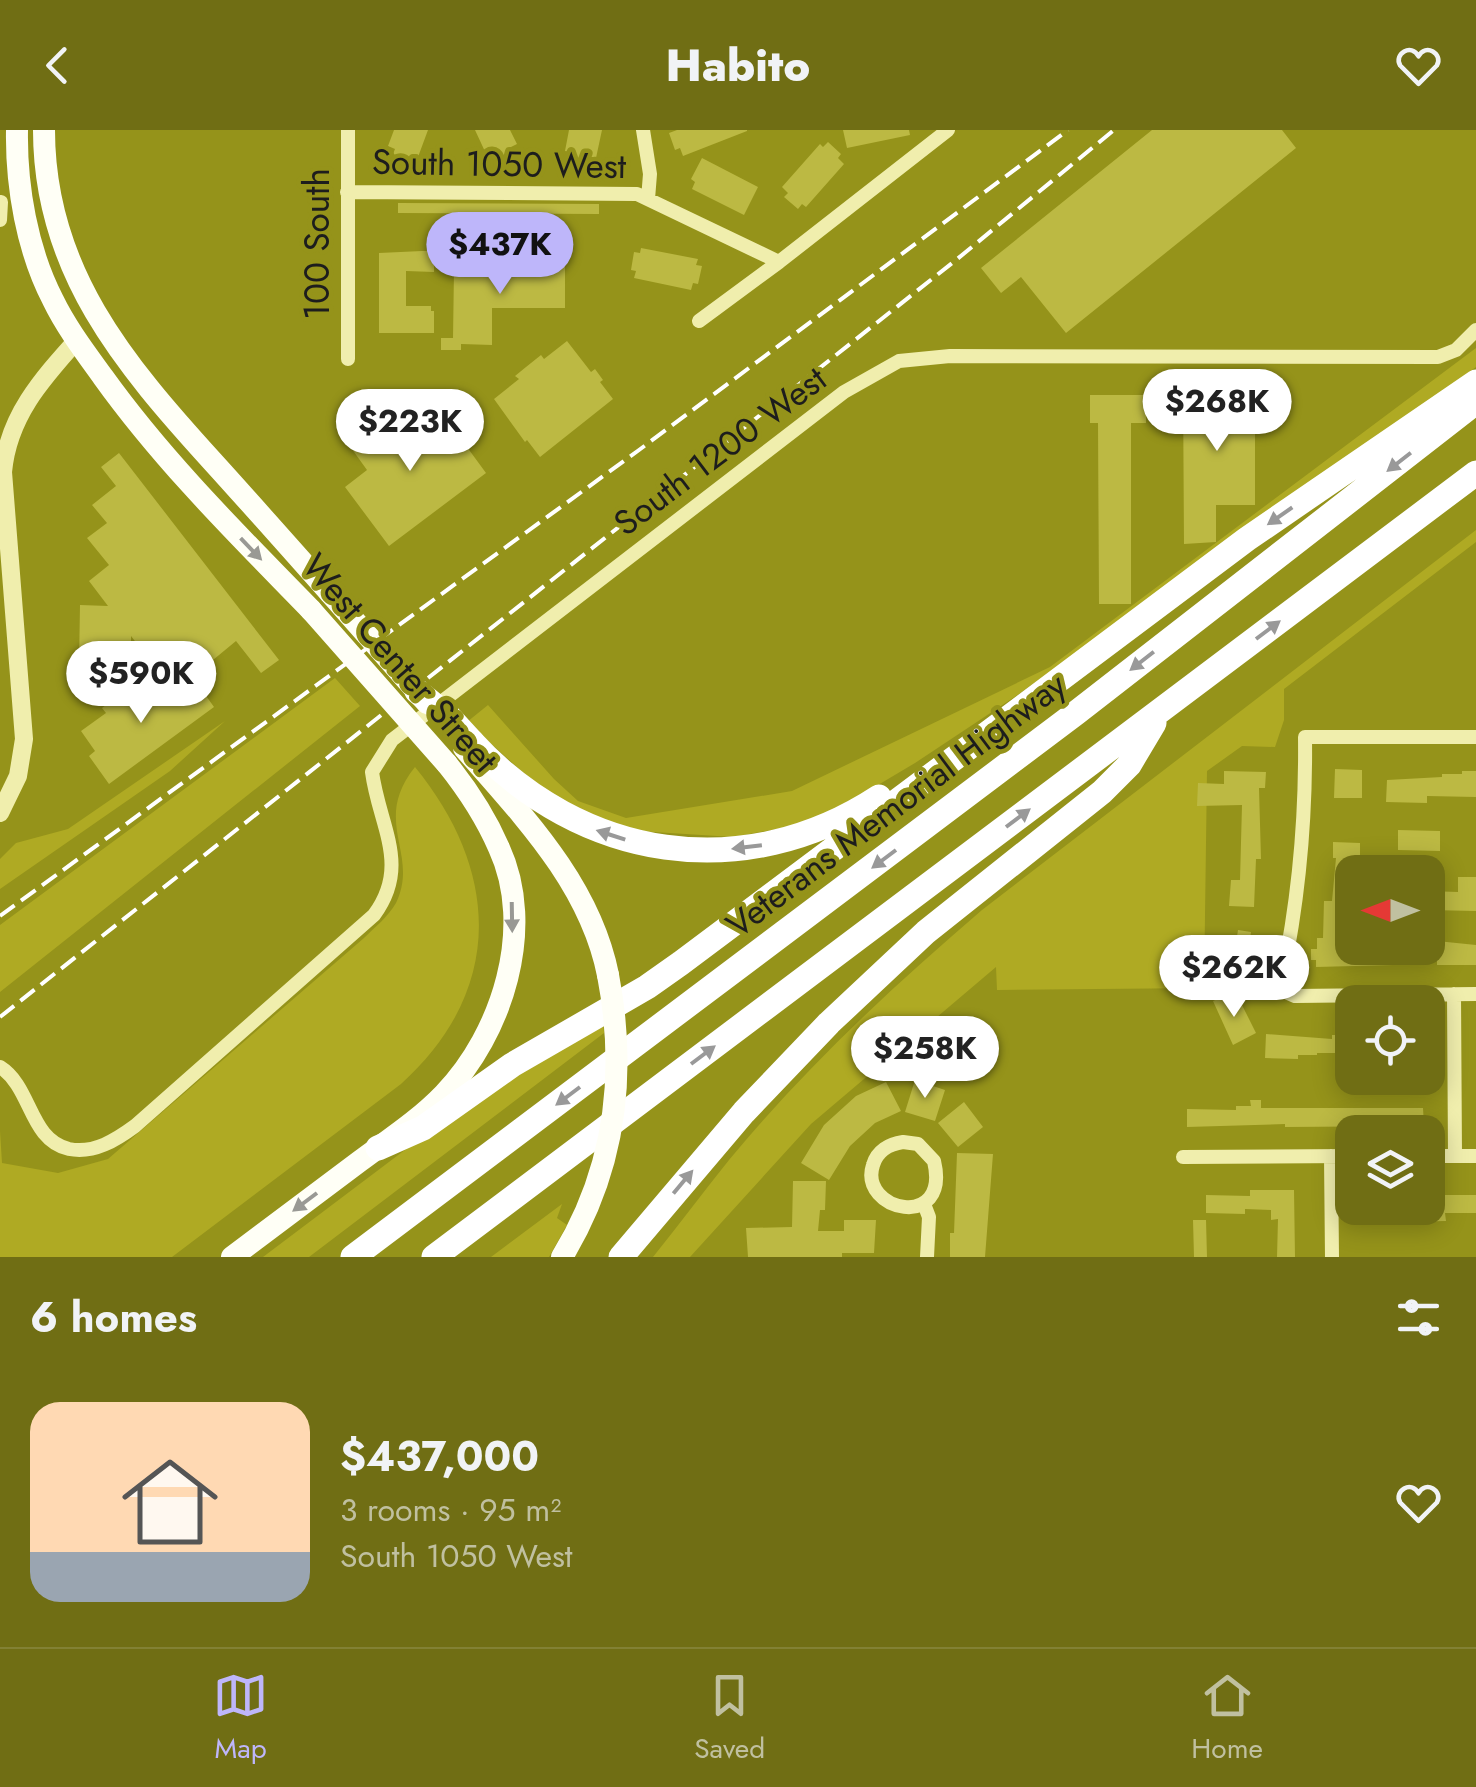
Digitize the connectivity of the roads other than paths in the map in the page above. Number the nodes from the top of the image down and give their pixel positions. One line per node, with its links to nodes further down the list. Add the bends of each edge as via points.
1 (16, 130): 14 (main road, West Center Street, via 32,243 51,298)
2 (44, 130): 6 (main road, West Center Street)
3 (348, 130): 7 (street, 100 South)
4 (644, 130): 8 (street)
5 (948, 130): 11 (street)
6 (46, 175): 14 (main road, via 41,206 78,318); 19 (main road, West Center Street, via 58,228 92,312 139,378)
7 (347, 192): 8 (street, South 1050 West); 15 (street, 100 South)
8 (648, 199): 11 (street, South 1050 West)
9 (1, 202): 10 (street)
10 (0, 220)
11 (779, 262): 12 (street)
12 (698, 322)
13 (1476, 330): 28 (street, South 1200 West, via 1456,350 1438,356 899,361 844,392 392,740 372,772 394,866 383,903 135,1126 98,1148 77,1150 50,1141 21,1088)
14 (76, 340): 19 (main road, via 96,345 212,483); 24 (main road, West Center Street, one-way to 24, bridge, via 193,489); 25 (street, via 32,390 6,448 24,739 18,776)
15 (348, 359)
16 (1476, 382): 22 (highway, one-way to 22, via 1246,539)
17 (1476, 402): 38 (highway, Veterans Memorial Highway, one-way to 38)
18 (1476, 473): 21 (highway, one-way to 18)
19 (322, 584): 20 (main road, West Center Street, bridge)
20 (417, 691): 24 (highway, bridge, via 450,718)
21 (1162, 710): 39 (highway, one-way to 21); 41 (highway, one-way to 21, via 829,1022 926,932 1110,784)
22 (990, 730): 24 (highway, one-way to 24, via 822,828 767,844 707,850 642,844 571,819); 29 (highway, via 647,987 512,1064 424,1128)
23 (1476, 738): 26 (street, via 1305,736 1305,828 1282,979 1295,996)
24 (461, 752): 29 (main road, West Center Street, one-way to 29, via 475,803 508,875 509,972 469,1063 430,1107); 40 (main road, West Center Street, bridge, via 558,861 589,918 608,975 617,1032 616,1100 602,1172)
25 (0, 813)
26 (1454, 994): 27 (street); 33 (street)
27 (1476, 994)
28 (0, 1066)
29 (378, 1148): 37 (main road, West Center Street, one-way to 37)
30 (1331, 1156): 31 (street); 35 (street); 43 (street)
31 (1335, 1156)
32 (1445, 1156): 33 (street)
33 (1455, 1156): 34 (street)
34 (1476, 1156)
35 (1184, 1157)
36 (924, 1204): 36 (street, via 936,1186 934,1160 918,1144 888,1146 873,1163 876,1192 893,1204); 42 (street)
37 (232, 1257)
38 (353, 1257)
39 (434, 1257)
40 (562, 1257)
41 (620, 1257)
42 (927, 1257)
43 (1332, 1257)

